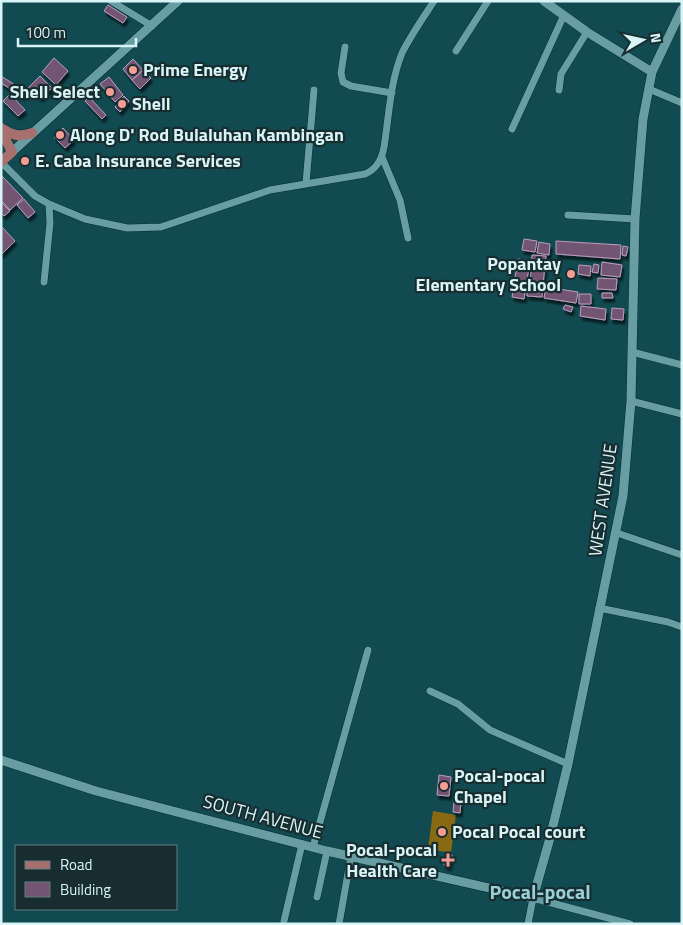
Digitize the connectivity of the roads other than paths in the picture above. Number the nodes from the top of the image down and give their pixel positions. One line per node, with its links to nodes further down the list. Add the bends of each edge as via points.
1 (111, 1): 8 (street)
2 (178, 1): 8 (street)
3 (434, 1): 16 (street, via 402,54)
4 (488, 1): 11 (street)
5 (544, 1): 7 (street)
6 (682, 9): 12 (street, WEST AVENUE)
7 (564, 15): 9 (street); 19 (street)
8 (152, 26): 20 (street)
9 (587, 32): 12 (street); 15 (street, via 561,74)
10 (345, 47): 16 (street, via 343,82)
11 (456, 51)
12 (652, 72): 13 (street, WEST AVENUE)
13 (649, 89): 17 (street); 27 (street, WEST AVENUE, via 643,118)
14 (314, 90): 24 (street)
15 (560, 90)
16 (392, 93): 22 (street)
17 (682, 103)
18 (1, 129): 20 (main road, via 20,136); 21 (main road)
19 (512, 129)
20 (32, 133): 21 (street)
21 (6, 151): 23 (main road)
22 (382, 156): 24 (street, via 374,169 365,174); 28 (street, via 402,208)
23 (1, 162): 25 (street, via 35,196)
24 (306, 182): 25 (street, via 256,194 161,227 127,228 106,224)
25 (49, 204): 29 (street)
26 (568, 215): 27 (street)
27 (635, 219): 30 (street, WEST AVENUE)
28 (408, 238)
29 (44, 282)
30 (632, 352): 31 (street); 32 (street, WEST AVENUE)
31 (682, 364)
32 (631, 401): 33 (street); 34 (street, WEST AVENUE)
33 (682, 414)
34 (617, 533): 35 (street); 36 (street, WEST AVENUE)
35 (682, 555)
36 (599, 608): 37 (street); 41 (street, WEST AVENUE)
37 (682, 627)
38 (368, 650): 43 (street)
39 (430, 691): 41 (street, via 458,704 490,730)
40 (1, 760): 42 (street, SOUTH AVENUE, via 103,793)
41 (568, 764): 47 (street, WEST AVENUE)
42 (302, 844): 43 (street, SOUTH AVENUE); 48 (street)
43 (313, 847): 44 (street, SOUTH AVENUE)
44 (327, 851): 45 (street, SOUTH AVENUE); 46 (street)
45 (352, 856): 47 (street, SOUTH AVENUE); 49 (street)
46 (317, 898)
47 (532, 898): 50 (street, WEST AVENUE); 51 (street)
48 (284, 921)
49 (339, 924)
50 (528, 924)
51 (630, 924)

